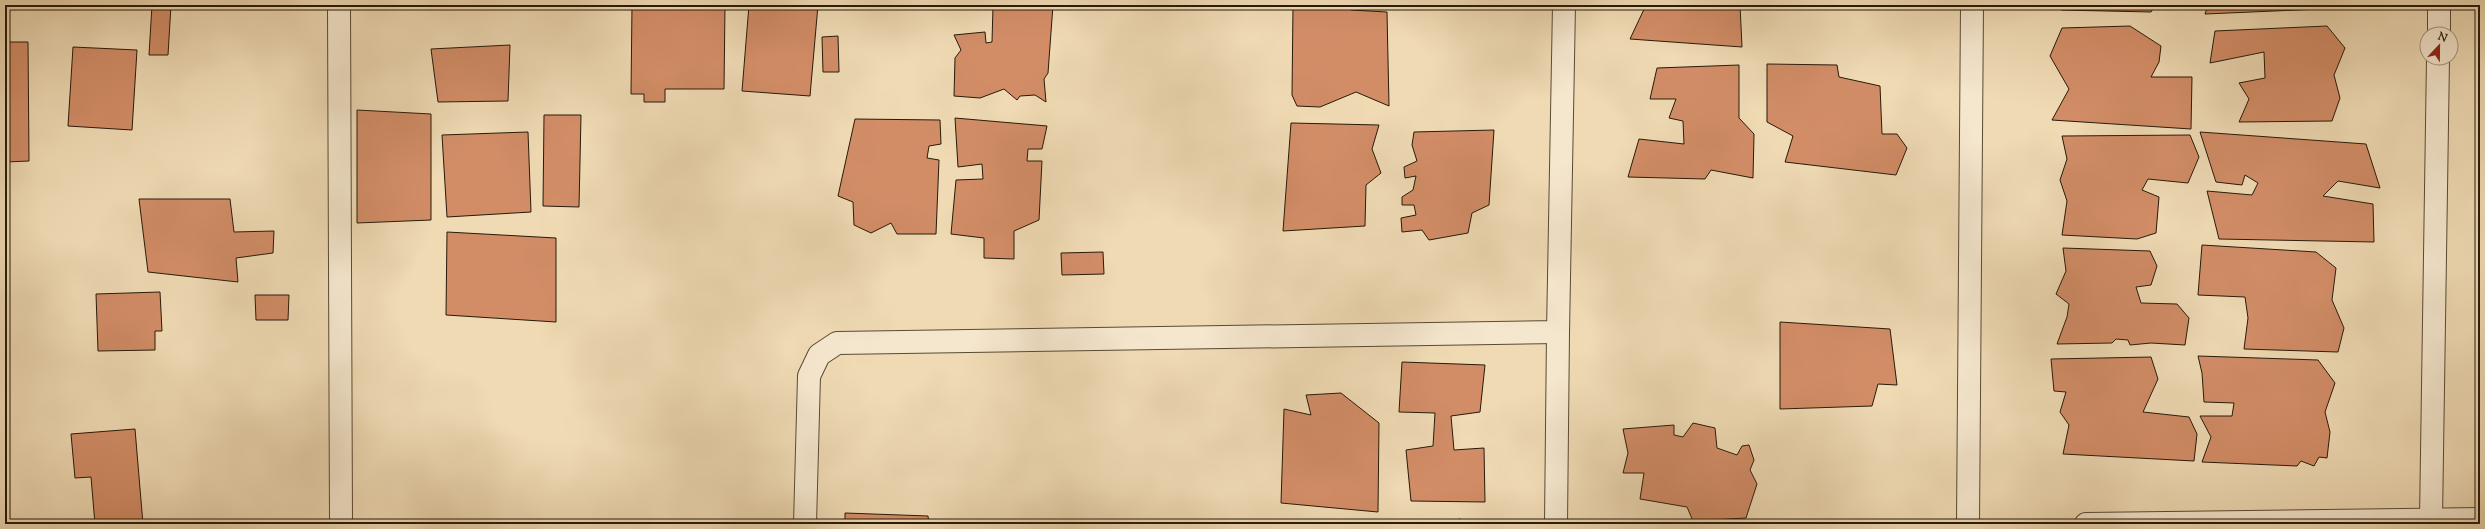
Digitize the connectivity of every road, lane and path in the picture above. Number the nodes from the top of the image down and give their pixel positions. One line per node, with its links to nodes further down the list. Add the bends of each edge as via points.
1 (339, 5): 10 (street)
2 (1564, 5): 7 (street)
3 (1972, 5): 13 (street)
4 (2439, 5): 5 (street)
5 (2439, 26)
6 (2438, 66): 8 (street)
7 (1558, 332): 11 (street, via 838,343 819,355 809,376); 12 (street)
8 (2430, 519): 9 (street); 14 (street)
9 (2480, 519)
10 (341, 524)
11 (805, 524)
12 (1556, 524)
13 (1968, 524)
14 (2086, 524)

